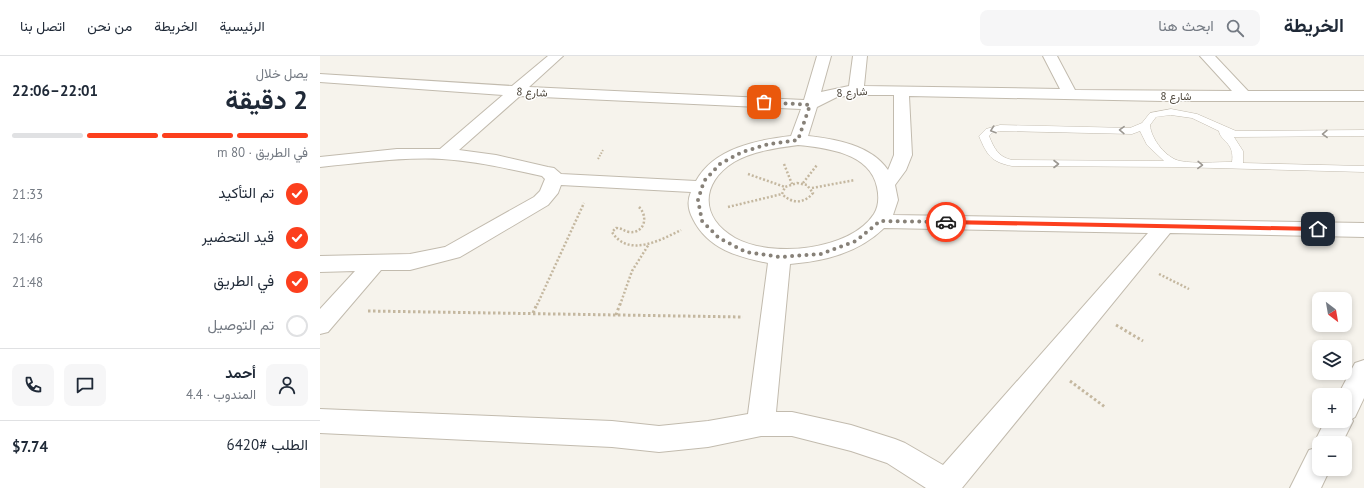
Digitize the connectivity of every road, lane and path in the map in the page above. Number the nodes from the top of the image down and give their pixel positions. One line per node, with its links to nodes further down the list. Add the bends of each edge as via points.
1 (556, 56): 8 (street)
2 (824, 56): 14 (street)
3 (860, 56): 7 (street)
4 (1050, 56): 10 (street)
5 (1207, 56): 12 (street)
6 (320, 78): 8 (street, شارع 8)
7 (856, 90): 9 (street, شارع 8); 14 (street, شارع 8, via 822,96)
8 (515, 91): 14 (street, شارع 8); 20 (street)
9 (901, 92): 10 (street, شارع 8); 27 (street, via 902,155 897,170)
10 (1070, 94): 11 (street, شارع 8)
11 (1162, 96): 12 (street, شارع 8); 15 (lane)
12 (1244, 96): 13 (street, شارع 8)
13 (1364, 96)
14 (810, 105): 19 (street)
15 (1171, 112): 16 (lane, via 1194,116); 17 (lane, via 1153,115)
16 (1205, 121): 18 (lane, one-way to 16, via 1234,134); 24 (lane, via 1222,131 1234,143 1240,155)
17 (1146, 125): 23 (lane, via 1145,134 1150,144); 23 (lane, one-way to 23, via 1132,130 1000,128 989,131 984,136 993,156 1004,162)
18 (1364, 134)
19 (798, 140): 22 (street, via 769,144 742,152); 27 (street, via 844,147 863,156 878,168)
20 (444, 154): 21 (street, via 410,154); 26 (street, via 490,159 548,172)
21 (320, 162)
22 (720, 164): 29 (street, via 704,181); 30 (path)
23 (1176, 164): 24 (lane, one-way to 24)
24 (1237, 166): 25 (lane)
25 (1364, 169)
26 (554, 179): 28 (street); 41 (street, via 549,193 541,201 452,252 410,262)
27 (885, 180): 31 (path); 35 (street, via 889,203)
28 (594, 182): 29 (street); 44 (path)
29 (702, 187): 34 (street, via 698,200)
30 (785, 187): 31 (path, via 797,183); 32 (path)
31 (812, 188): 32 (path, via 813,193 810,197 798,202 785,198)
32 (782, 194): 34 (path)
33 (633, 204): 38 (path, via 644,210 646,222 641,228 630,232 617,228 612,233 624,243)
34 (701, 217): 38 (path); 39 (street, via 719,238 746,252)
35 (880, 221): 36 (street); 39 (street, via 856,241 821,254)
36 (1164, 226): 37 (street); 40 (street)
37 (1364, 230)
38 (649, 244): 45 (path, via 632,272)
39 (780, 257): 46 (street)
40 (1134, 262): 43 (path); 48 (street)
41 (374, 263): 42 (street); 47 (street)
42 (320, 264)
43 (1190, 288)
44 (533, 314): 45 (path); 47 (path)
45 (616, 315): 46 (path)
46 (774, 317): 53 (street)
47 (326, 318)
48 (1048, 364): 51 (path); 55 (street)
49 (1364, 371): 50 (street)
50 (1352, 395)
51 (1105, 407)
52 (320, 421): 53 (street, via 612,434 659,439 708,434)
53 (761, 424): 55 (street, via 792,424 895,452 936,477)
54 (1312, 474): 56 (street)
55 (945, 487)
56 (1305, 488)

